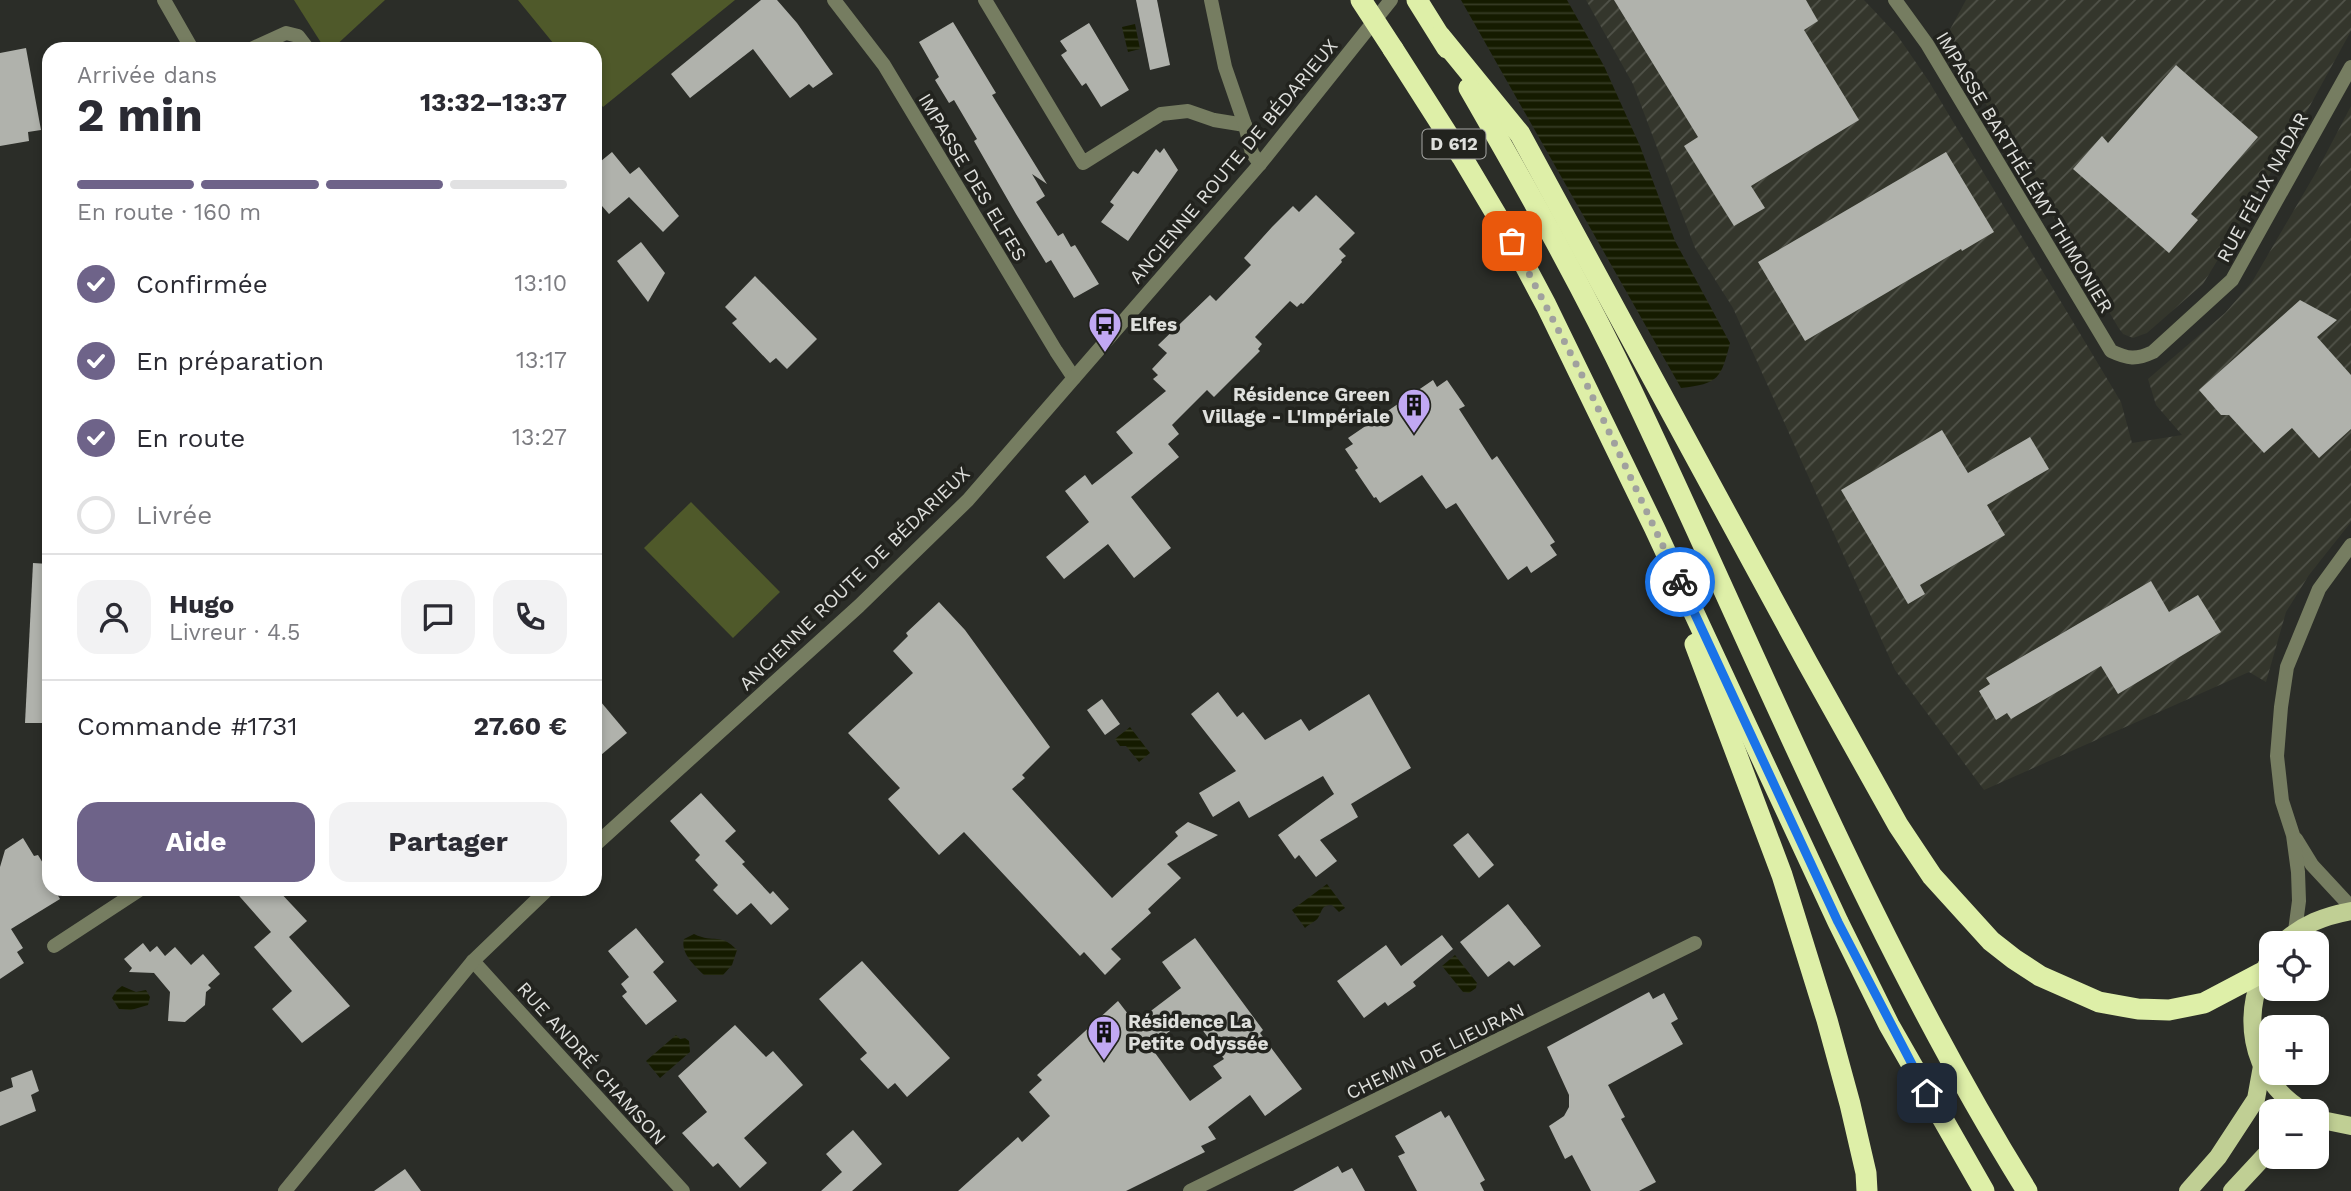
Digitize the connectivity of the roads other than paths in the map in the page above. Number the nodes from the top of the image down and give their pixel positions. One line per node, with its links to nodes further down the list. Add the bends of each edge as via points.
1 (164, 0): 10 (street)
2 (834, 0): 17 (street, IMPASSE DES ELFES, via 884,65)
3 (985, 0): 14 (street, via 1083,163 1161,114 1188,111)
4 (1211, 0): 14 (street)
5 (1361, 0): 19 (highway, D 612, bridge, via 1512,241)
6 (1391, 0): 15 (street, ANCIENNE ROUTE DE BÉDARIEUX)
7 (1417, 0): 9 (highway, D 612)
8 (1895, 0): 16 (street, IMPASSE BARTHÉLÉMY THIMONIER, via 1927,44 2111,351)
9 (1440, 36): 30 (highway, via 1520,134 1885,801 1932,876 2014,959 2099,1002 2169,1010 2204,1003); 44 (highway, D 612, via 1568,262 1863,891 1945,1051)
10 (188, 42)
11 (266, 42): 12 (street, via 286,33)
12 (303, 42)
13 (2351, 67): 16 (street, RUE FÉLIX NADAR, via 2232,280 2153,352 2138,359)
14 (1245, 125): 15 (street, via 1252,153)
15 (1260, 164): 17 (street, ANCIENNE ROUTE DE BÉDARIEUX)
16 (2126, 358)
17 (1074, 377): 21 (street, ANCIENNE ROUTE DE BÉDARIEUX, via 968,500 859,606)
18 (2351, 545): 20 (street, via 2319,589 2287,667 2277,755 2282,801)
19 (1675, 571): 42 (highway, via 1697,652 1757,802 1798,926 1850,1104); 43 (highway, D 612, via 1844,934 1902,1048)
20 (2293, 835): 24 (street, via 2312,865); 25 (street, via 2299,901)
21 (602, 839)
22 (130, 896): 28 (street)
23 (541, 896): 29 (street)
24 (2351, 909): 26 (main road, via 2323,916)
25 (2291, 931)
26 (2299, 931)
27 (1695, 943): 41 (street, CHEMIN DE LIEURAN)
28 (54, 946)
29 (473, 961): 39 (street); 40 (street, RUE ANDRÉ CHAMSON)
30 (2259, 968)
31 (2259, 984): 32 (main road, via 2252,1004 2252,1036)
32 (2259, 1057)
33 (2259, 1082): 45 (main road, via 2256,1099 2218,1157)
34 (2274, 1085): 35 (main road)
35 (2289, 1099)
36 (2329, 1121): 37 (main road)
37 (2351, 1126)
38 (2259, 1163): 46 (main road)
39 (285, 1191)
40 (683, 1191)
41 (1190, 1191)
42 (1867, 1191)
43 (1984, 1191)
44 (2027, 1191)
45 (2188, 1191)
46 (2232, 1191)

